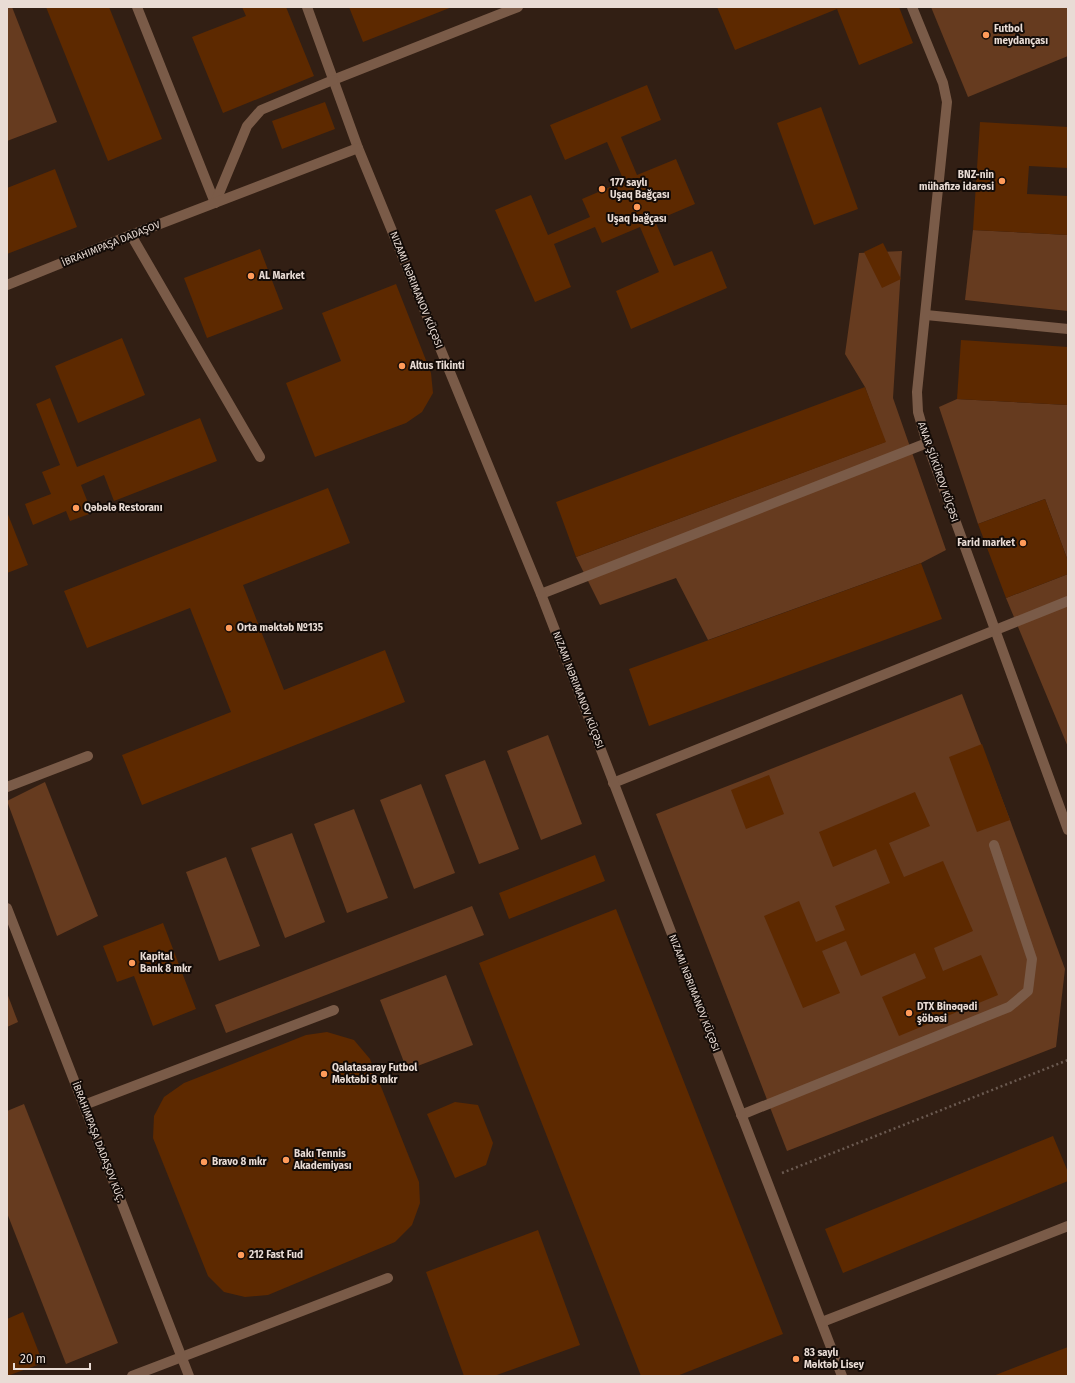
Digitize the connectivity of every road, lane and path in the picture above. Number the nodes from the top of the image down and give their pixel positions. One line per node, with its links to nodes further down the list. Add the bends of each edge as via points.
1 (137, 7): 7 (street)
2 (306, 7): 5 (street, NIZAMI NƏRIMANOV KÜÇƏSI)
3 (518, 7): 5 (street)
4 (912, 7): 10 (street, ANAR ŞÜKÜROV KÜÇƏSI, via 947,102)
5 (333, 80): 6 (street, NIZAMI NƏRIMANOV KÜÇƏSI); 7 (street, via 262,110 248,126)
6 (358, 148): 7 (street, İBRAHIMPAŞA DADAŞOV); 14 (street, NIZAMI NƏRIMANOV KÜÇƏSI)
7 (215, 203): 8 (street, İBRAHIMPAŞA DADAŞOV)
8 (131, 235): 9 (street, İBRAHIMPAŞA DADAŞOV); 13 (street)
9 (7, 285)
10 (926, 315): 11 (street); 12 (street, ANAR ŞÜKÜROV KÜÇƏSI, via 917,392 918,412)
11 (1068, 329)
12 (927, 443): 14 (street); 16 (street, ANAR ŞÜKÜROV KÜÇƏSI)
13 (260, 457)
14 (541, 594): 18 (street, NIZAMI NƏRIMANOV KÜÇƏSI)
15 (1068, 601): 16 (street)
16 (995, 632): 18 (street); 20 (street, ANAR ŞÜKÜROV KÜÇƏSI)
17 (88, 756): 19 (street)
18 (613, 783): 26 (street, NIZAMI NƏRIMANOV KÜÇƏSI)
19 (7, 787)
20 (1068, 830)
21 (994, 845): 26 (street, via 1032,959 1028,991 1009,1007)
22 (7, 908): 25 (street, İBRAHIMPAŞA DADAŞOV KÜÇ.)
23 (334, 1010): 25 (street)
24 (1068, 1060): 27 (path)
25 (84, 1105): 31 (street, İBRAHIMPAŞA DADAŞOV KÜÇ.)
26 (741, 1115): 27 (street, NIZAMI NƏRIMANOV KÜÇƏSI)
27 (766, 1180): 30 (street, NIZAMI NƏRIMANOV KÜÇƏSI)
28 (1068, 1226): 30 (street)
29 (388, 1278): 31 (street)
30 (822, 1322): 34 (street, NIZAMI NƏRIMANOV KÜÇƏSI)
31 (182, 1357): 32 (street); 33 (street, İBRAHIMPAŞA DADAŞOV KÜÇ.)
32 (132, 1376)
33 (189, 1376)
34 (842, 1376)

